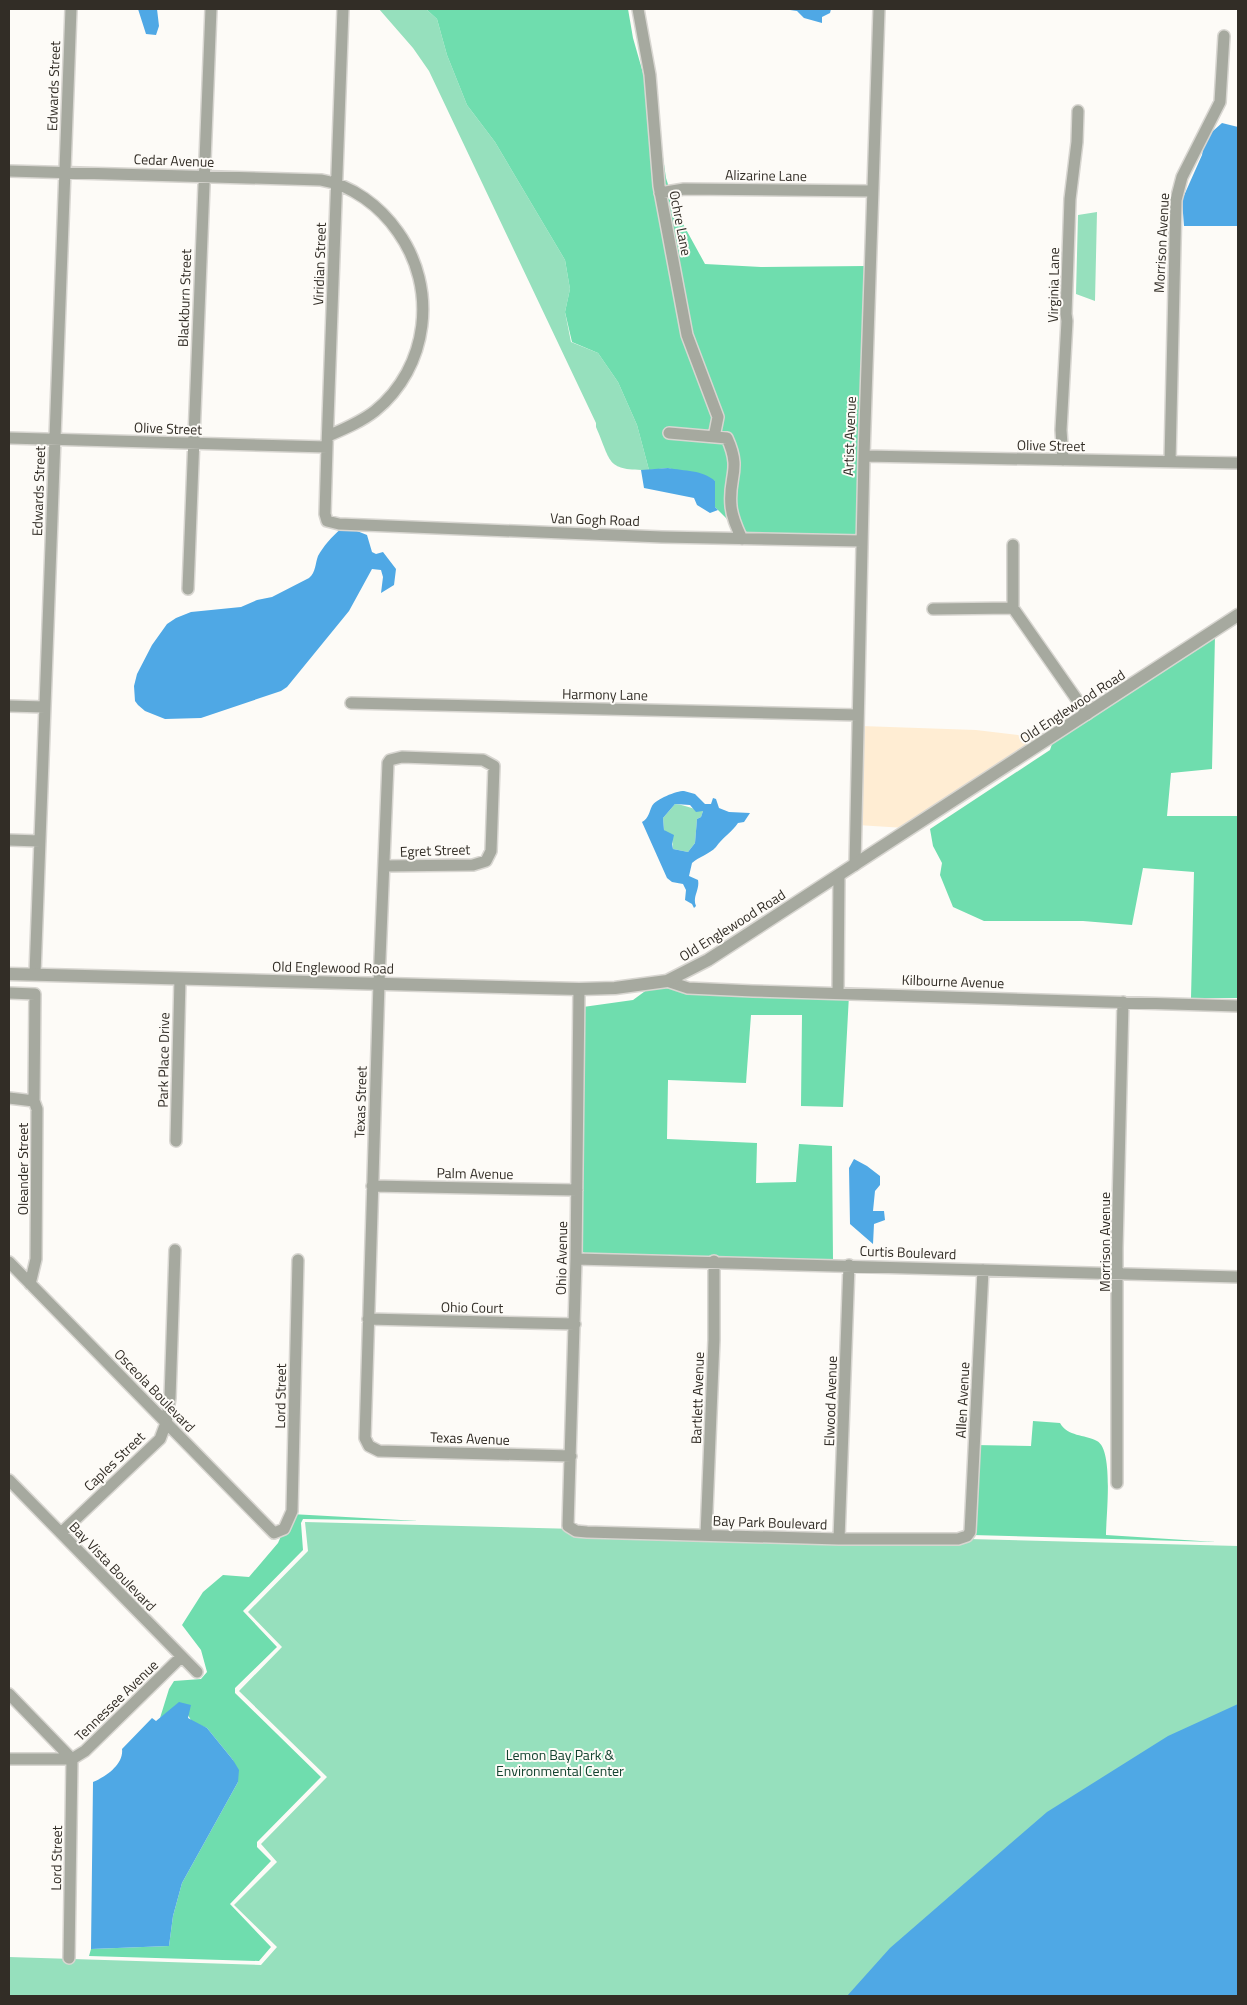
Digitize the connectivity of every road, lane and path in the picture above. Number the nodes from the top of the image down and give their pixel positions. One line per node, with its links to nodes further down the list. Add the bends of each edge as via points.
1 (71, 9): 9 (street, Edwards Street)
2 (211, 9): 10 (street, Blackburn Street)
3 (343, 9): 11 (street, Viridian Street)
4 (638, 9): 13 (street, Ochre Lane, via 650,75)
5 (879, 9): 12 (street, Artist Avenue)
6 (1224, 36): 22 (street, Morrison Avenue, via 1220,102 1182,177 1176,200)
7 (1078, 111): 21 (street, Virginia Lane, via 1070,199 1068,321 1061,430)
8 (9, 171): 9 (street, Cedar Avenue)
9 (65, 172): 10 (street, Cedar Avenue); 17 (street, Edwards Street)
10 (204, 176): 11 (street, Cedar Avenue, via 293,178); 19 (street, Blackburn Street)
11 (338, 185): 18 (street, Viridian Street); 18 (street, Cedar Avenue, via 378,208 401,236 420,275 423,316 411,364 389,397 366,417)
12 (872, 191): 13 (street, Alizarine Lane, via 684,189); 20 (street, Artist Avenue)
13 (660, 193): 15 (street, Ochre Lane, via 687,335 718,417)
14 (669, 433): 15 (street)
15 (714, 437): 25 (street, via 727,438 735,454 736,470 730,505)
16 (9, 438): 17 (street, Olive Street)
17 (55, 439): 19 (street, Olive Street); 34 (street, Edwards Street)
18 (327, 442): 19 (street, Olive Street); 24 (street, Viridian Street)
19 (193, 444): 28 (street, Blackburn Street)
20 (864, 456): 21 (street, Olive Street); 26 (street, Artist Avenue)
21 (1063, 460): 22 (street, Olive Street)
22 (1170, 460): 23 (street, Olive Street)
23 (1238, 463)
24 (327, 521): 25 (street, Van Gogh Road, via 455,530)
25 (742, 540): 26 (street, Van Gogh Road)
26 (862, 541): 36 (street, Artist Avenue)
27 (1013, 545): 29 (street)
28 (188, 589)
29 (1013, 608): 30 (street); 35 (street)
30 (933, 609)
31 (1238, 615): 35 (street, Old Englewood Road)
32 (351, 704): 36 (street, Harmony Lane)
33 (9, 706): 34 (street)
34 (45, 707): 38 (street, Edwards Street)
35 (1087, 714): 40 (street, Old Englewood Road)
36 (858, 715): 40 (street, Artist Avenue)
37 (9, 840): 38 (street)
38 (40, 841): 44 (street, Edwards Street)
39 (486, 860): 41 (street, Egret Street, via 473,864); 41 (street, Texas Street, via 491,851 494,766 483,760 402,757 390,760 388,764)
40 (855, 865): 42 (street, Old Englewood Road)
41 (384, 866): 47 (street, Texas Street)
42 (839, 876): 46 (street, Old Englewood Road, via 708,960); 49 (street)
43 (9, 974): 44 (street, Old Englewood Road)
44 (35, 974): 45 (street, Old Englewood Road)
45 (180, 978): 47 (street, Old Englewood Road); 55 (street, Park Place Drive)
46 (667, 981): 48 (street, Old Englewood Road); 49 (street, Kilbourne Avenue, via 688,988)
47 (378, 983): 48 (street, Old Englewood Road); 56 (street, Texas Street)
48 (579, 990): 57 (street, Ohio Avenue)
49 (838, 992): 51 (street, Kilbourne Avenue)
50 (9, 993): 54 (street, Oleander Street, via 35,994)
51 (1123, 1002): 52 (street, Kilbourne Avenue); 65 (street, Morrison Avenue)
52 (1238, 1006)
53 (9, 1098): 54 (street)
54 (34, 1101): 67 (street, Oleander Street, via 37,1109 36,1259)
55 (176, 1141)
56 (372, 1186): 57 (street, Palm Avenue); 68 (street, Texas Street)
57 (577, 1190): 59 (street, Ohio Avenue)
58 (175, 1250): 70 (street, Caples Street, via 170,1398)
59 (576, 1259): 62 (street, Curtis Boulevard); 69 (street, Ohio Avenue)
60 (298, 1260): 76 (street, Lord Street, via 292,1504 289,1521)
61 (9, 1262): 67 (street, Osceola Boulevard)
62 (714, 1262): 63 (street, Curtis Boulevard); 79 (street, Bartlett Avenue)
63 (849, 1265): 64 (street, Curtis Boulevard); 80 (street, Elwood Avenue)
64 (983, 1270): 65 (street, Curtis Boulevard); 77 (street, Allen Avenue)
65 (1118, 1274): 66 (street, Curtis Boulevard); 74 (street, Morrison Avenue)
66 (1238, 1277)
67 (30, 1284): 70 (street, Osceola Boulevard)
68 (368, 1319): 69 (street, Ohio Court); 71 (street, Texas Street, via 365,1438)
69 (575, 1324): 72 (street, Ohio Avenue)
70 (166, 1423): 76 (street, Osceola Boulevard, via 274,1533); 78 (street, Caples Street, via 160,1438)
71 (369, 1446): 72 (street, Texas Avenue, via 380,1450)
72 (571, 1456): 75 (street, Ohio Avenue)
73 (9, 1480): 78 (street, Bay Vista Boulevard)
74 (1117, 1483)
75 (568, 1526): 79 (street, Bay Park Boulevard, via 587,1532)
76 (282, 1530)
77 (970, 1532): 80 (street, Bay Park Boulevard, via 958,1539)
78 (61, 1533): 81 (street, Bay Vista Boulevard)
79 (706, 1535): 80 (street, Bay Park Boulevard)
80 (839, 1539)
81 (181, 1658): 82 (street, Bay Vista Boulevard); 85 (street, Tennessee Avenue, via 85,1751)
82 (197, 1672)
83 (9, 1694): 85 (street)
84 (9, 1759): 85 (street, Tennessee Avenue)
85 (72, 1759): 86 (street, Lord Street)
86 (69, 1958)

